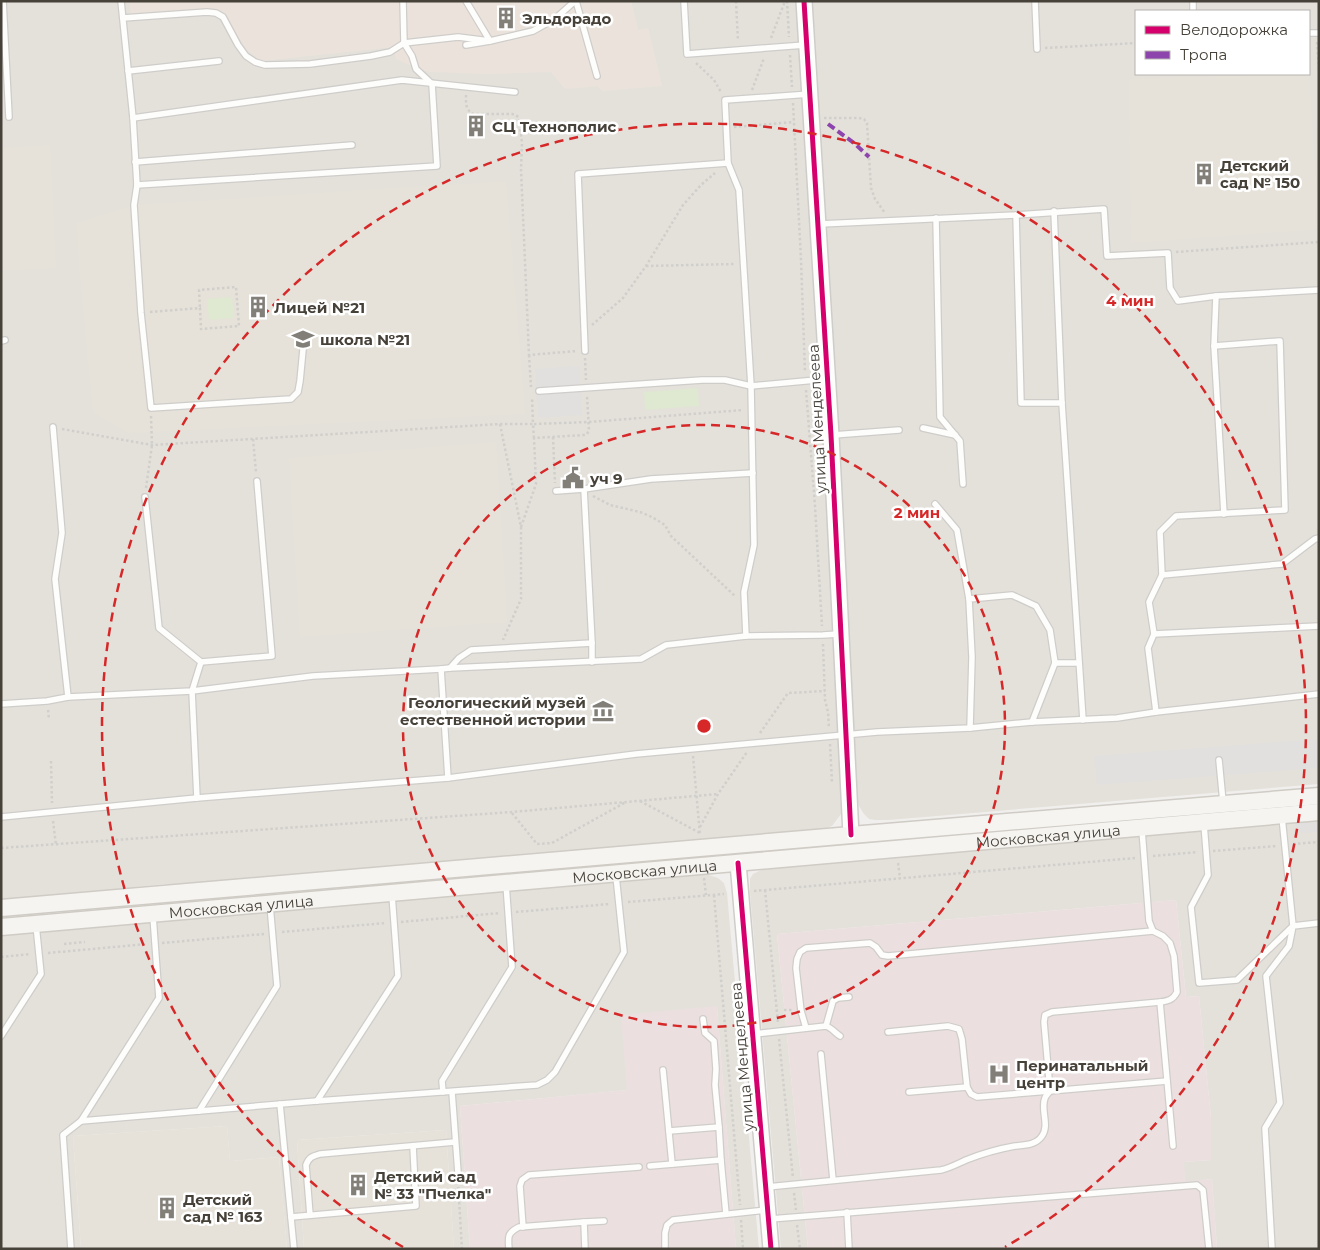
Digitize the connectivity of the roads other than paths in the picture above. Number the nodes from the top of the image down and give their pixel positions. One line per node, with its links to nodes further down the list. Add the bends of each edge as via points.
1 (3, 1): 21 (lane)
2 (121, 1): 9 (lane)
3 (403, 1): 11 (lane)
4 (466, 1): 10 (lane)
5 (576, 1): 10 (lane, via 533,31); 17 (lane)
6 (684, 1): 13 (lane, via 688,54)
7 (804, 1): 13 (street, улица Менделеева)
8 (1035, 1): 14 (lane)
9 (123, 18): 11 (lane, via 216,13 223,17 246,56 265,65 310,64 370,56 390,52); 16 (lane)
10 (490, 41): 11 (lane, via 458,37); 12 (lane)
11 (404, 43): 18 (lane, via 416,69)
12 (466, 45)
13 (807, 45): 20 (street, улица Менделеева)
14 (1037, 49)
15 (219, 61): 16 (lane)
16 (128, 70): 22 (lane)
17 (597, 76)
18 (432, 84): 19 (lane); 22 (lane, via 402,80); 26 (lane, via 437,166)
19 (515, 92)
20 (810, 94): 25 (lane, via 726,100); 30 (street, улица Менделеева)
21 (9, 117)
22 (133, 118): 24 (lane)
23 (352, 145): 24 (lane)
24 (136, 162): 26 (lane)
25 (728, 163): 35 (lane, via 578,174); 37 (lane, via 739,190)
26 (136, 185): 33 (lane, via 134,205 141,313 151,408 291,399 298,392)
27 (1054, 211): 28 (lane); 32 (lane, via 1104,209 1107,256 1168,253 1170,288 1178,301); 39 (lane)
28 (1016, 215): 29 (lane); 39 (lane, via 1021,403)
29 (936, 218): 30 (lane); 44 (lane, via 940,417)
30 (818, 224): 36 (street, улица Менделеева)
31 (1319, 290): 32 (lane)
32 (1216, 296): 34 (lane)
33 (304, 338)
34 (1214, 346): 52 (lane); 52 (lane, via 1280,341 1285,510)
35 (585, 351)
36 (827, 380): 37 (lane); 43 (street, улица Менделеева)
37 (751, 386): 38 (lane, via 725,380 702,380); 45 (lane)
38 (539, 391)
39 (1062, 403): 64 (lane)
40 (53, 427): 69 (lane, via 62,533 55,579)
41 (923, 428): 44 (lane)
42 (899, 430): 43 (lane)
43 (831, 435): 57 (street, улица Менделеева)
44 (955, 435): 47 (lane, via 960,441)
45 (753, 473): 48 (lane, via 651,480); 59 (lane, via 754,544 744,592)
46 (256, 481): 61 (lane, via 272,656)
47 (963, 484)
48 (584, 489): 49 (lane); 60 (lane)
49 (556, 491)
50 (145, 497): 61 (lane, via 159,628)
51 (935, 504): 55 (lane, via 957,530)
52 (1224, 514): 54 (lane, via 1176,516 1160,532)
53 (1319, 538): 54 (lane, via 1282,564)
54 (1162, 574): 58 (lane, via 1149,602)
55 (969, 599): 63 (lane, via 1012,595 1036,606 1050,630); 74 (lane, via 972,657)
56 (1319, 626): 58 (lane)
57 (841, 634): 59 (lane); 75 (street, улица Менделеева)
58 (1154, 634): 71 (lane, via 1148,648)
59 (746, 636): 62 (lane, via 666,645 641,659)
60 (592, 643): 62 (lane); 65 (lane, via 471,650)
61 (201, 662): 67 (lane)
62 (592, 662): 65 (lane)
63 (1055, 663): 64 (lane); 73 (lane)
64 (1080, 663): 72 (lane)
65 (450, 668): 66 (lane)
66 (441, 669): 67 (lane, via 313,676); 77 (lane)
67 (192, 691): 69 (lane); 79 (lane)
68 (1319, 694): 71 (lane)
69 (68, 697): 70 (lane)
70 (1, 704)
71 (1156, 712): 72 (lane)
72 (1083, 720): 73 (lane)
73 (1032, 722): 74 (lane)
74 (970, 728): 75 (lane)
75 (845, 735): 77 (lane, via 636,754); 86 (street, улица Менделеева)
76 (1219, 760): 80 (lane)
77 (448, 778): 79 (lane)
78 (1319, 796): 80 (main road, Московская улица)
79 (197, 798): 83 (lane)
80 (1223, 804): 86 (main road, Московская улица)
81 (1319, 812): 82 (main road, Московская улица)
82 (1282, 816): 84 (main road, Московская улица); 98 (lane)
83 (1, 817)
84 (1204, 822): 85 (main road, Московская улица); 98 (lane, via 1208,875 1191,908 1199,982 1237,980)
85 (1142, 827): 88 (main road, Московская улица); 100 (lane, via 1149,921)
86 (850, 835): 87 (main road, Московская улица); 88 (main road, улица Менделеева)
87 (736, 845): 89 (main road); 94 (main road, Московская улица)
88 (852, 853): 89 (main road, Московская улица)
89 (738, 863): 90 (main road, Московская улица); 107 (street, улица Менделеева)
90 (616, 874): 91 (main road, Московская улица); 116 (lane, via 624,952 555,1072 537,1085)
91 (506, 883): 92 (main road, Московская улица); 115 (lane, via 512,967 442,1081)
92 (392, 893): 93 (main road, Московская улица); 118 (lane, via 398,976)
93 (270, 904): 95 (main road, Московская улица); 120 (lane, via 277,986)
94 (1, 908)
95 (153, 914): 97 (main road, Московская улица); 121 (lane, via 159,998)
96 (1319, 923): 98 (lane)
97 (36, 925): 99 (main road, Московская улица); 108 (lane, via 41,974)
98 (1292, 926): 150 (lane, via 1289,946 1266,976 1280,1103 1265,1128)
99 (1, 927)
100 (1153, 931): 102 (lane, via 1170,943 1174,956 1177,992 1169,1000); 105 (lane, via 888,956 882,955 870,943 806,948 796,959 801,1011)
101 (849, 997): 104 (lane, via 833,1001)
102 (1160, 1002): 112 (lane); 114 (lane, via 1045,1015)
103 (703, 1019): 122 (lane, via 704,1033 714,1041)
104 (826, 1026): 105 (lane); 109 (lane)
105 (806, 1028): 107 (lane)
106 (888, 1032): 113 (lane, via 948,1026 959,1029)
107 (752, 1034): 133 (street, улица Менделеева)
108 (1, 1036)
109 (840, 1036)
110 (821, 1054): 132 (lane)
111 (663, 1070): 123 (lane)
112 (1167, 1081): 114 (lane); 126 (lane)
113 (967, 1087): 114 (lane, via 970,1094 977,1097); 117 (lane)
114 (1050, 1091): 132 (lane, via 1044,1104 1043,1135 1030,1145 995,1150 941,1170)
115 (443, 1092): 116 (lane); 118 (lane)
116 (452, 1092): 124 (lane)
117 (909, 1092)
118 (317, 1101): 119 (lane)
119 (280, 1104): 120 (lane); 138 (lane)
120 (200, 1111): 121 (lane)
121 (81, 1121): 142 (lane, via 63,1135)
122 (719, 1127): 123 (lane); 127 (lane)
123 (669, 1131): 128 (lane)
124 (455, 1142): 125 (lane); 131 (lane)
125 (412, 1146): 137 (lane, via 313,1155 306,1165); 137 (lane, via 416,1206)
126 (1172, 1146)
127 (722, 1160): 128 (lane); 135 (lane)
128 (672, 1164): 129 (lane)
129 (650, 1166)
130 (639, 1167): 141 (lane, via 529,1175 520,1186)
131 (458, 1173)
132 (833, 1180): 133 (lane)
133 (765, 1187): 136 (street, улица Менделеева)
134 (847, 1212): 136 (lane, via 797,1217); 148 (lane); 149 (lane, via 1197,1185 1203,1190)
135 (726, 1214): 136 (lane); 146 (lane, via 673,1220 666,1224)
136 (768, 1214): 147 (street, улица Менделеева)
137 (310, 1215): 138 (lane)
138 (292, 1217): 143 (lane)
139 (604, 1221): 140 (lane)
140 (584, 1222): 141 (lane); 145 (lane)
141 (523, 1227): 144 (lane, via 512,1230)
142 (71, 1249)
143 (294, 1249)
144 (508, 1249)
145 (585, 1249)
146 (665, 1249)
147 (771, 1249)
148 (850, 1249)
149 (1209, 1249)
150 (1272, 1249)

